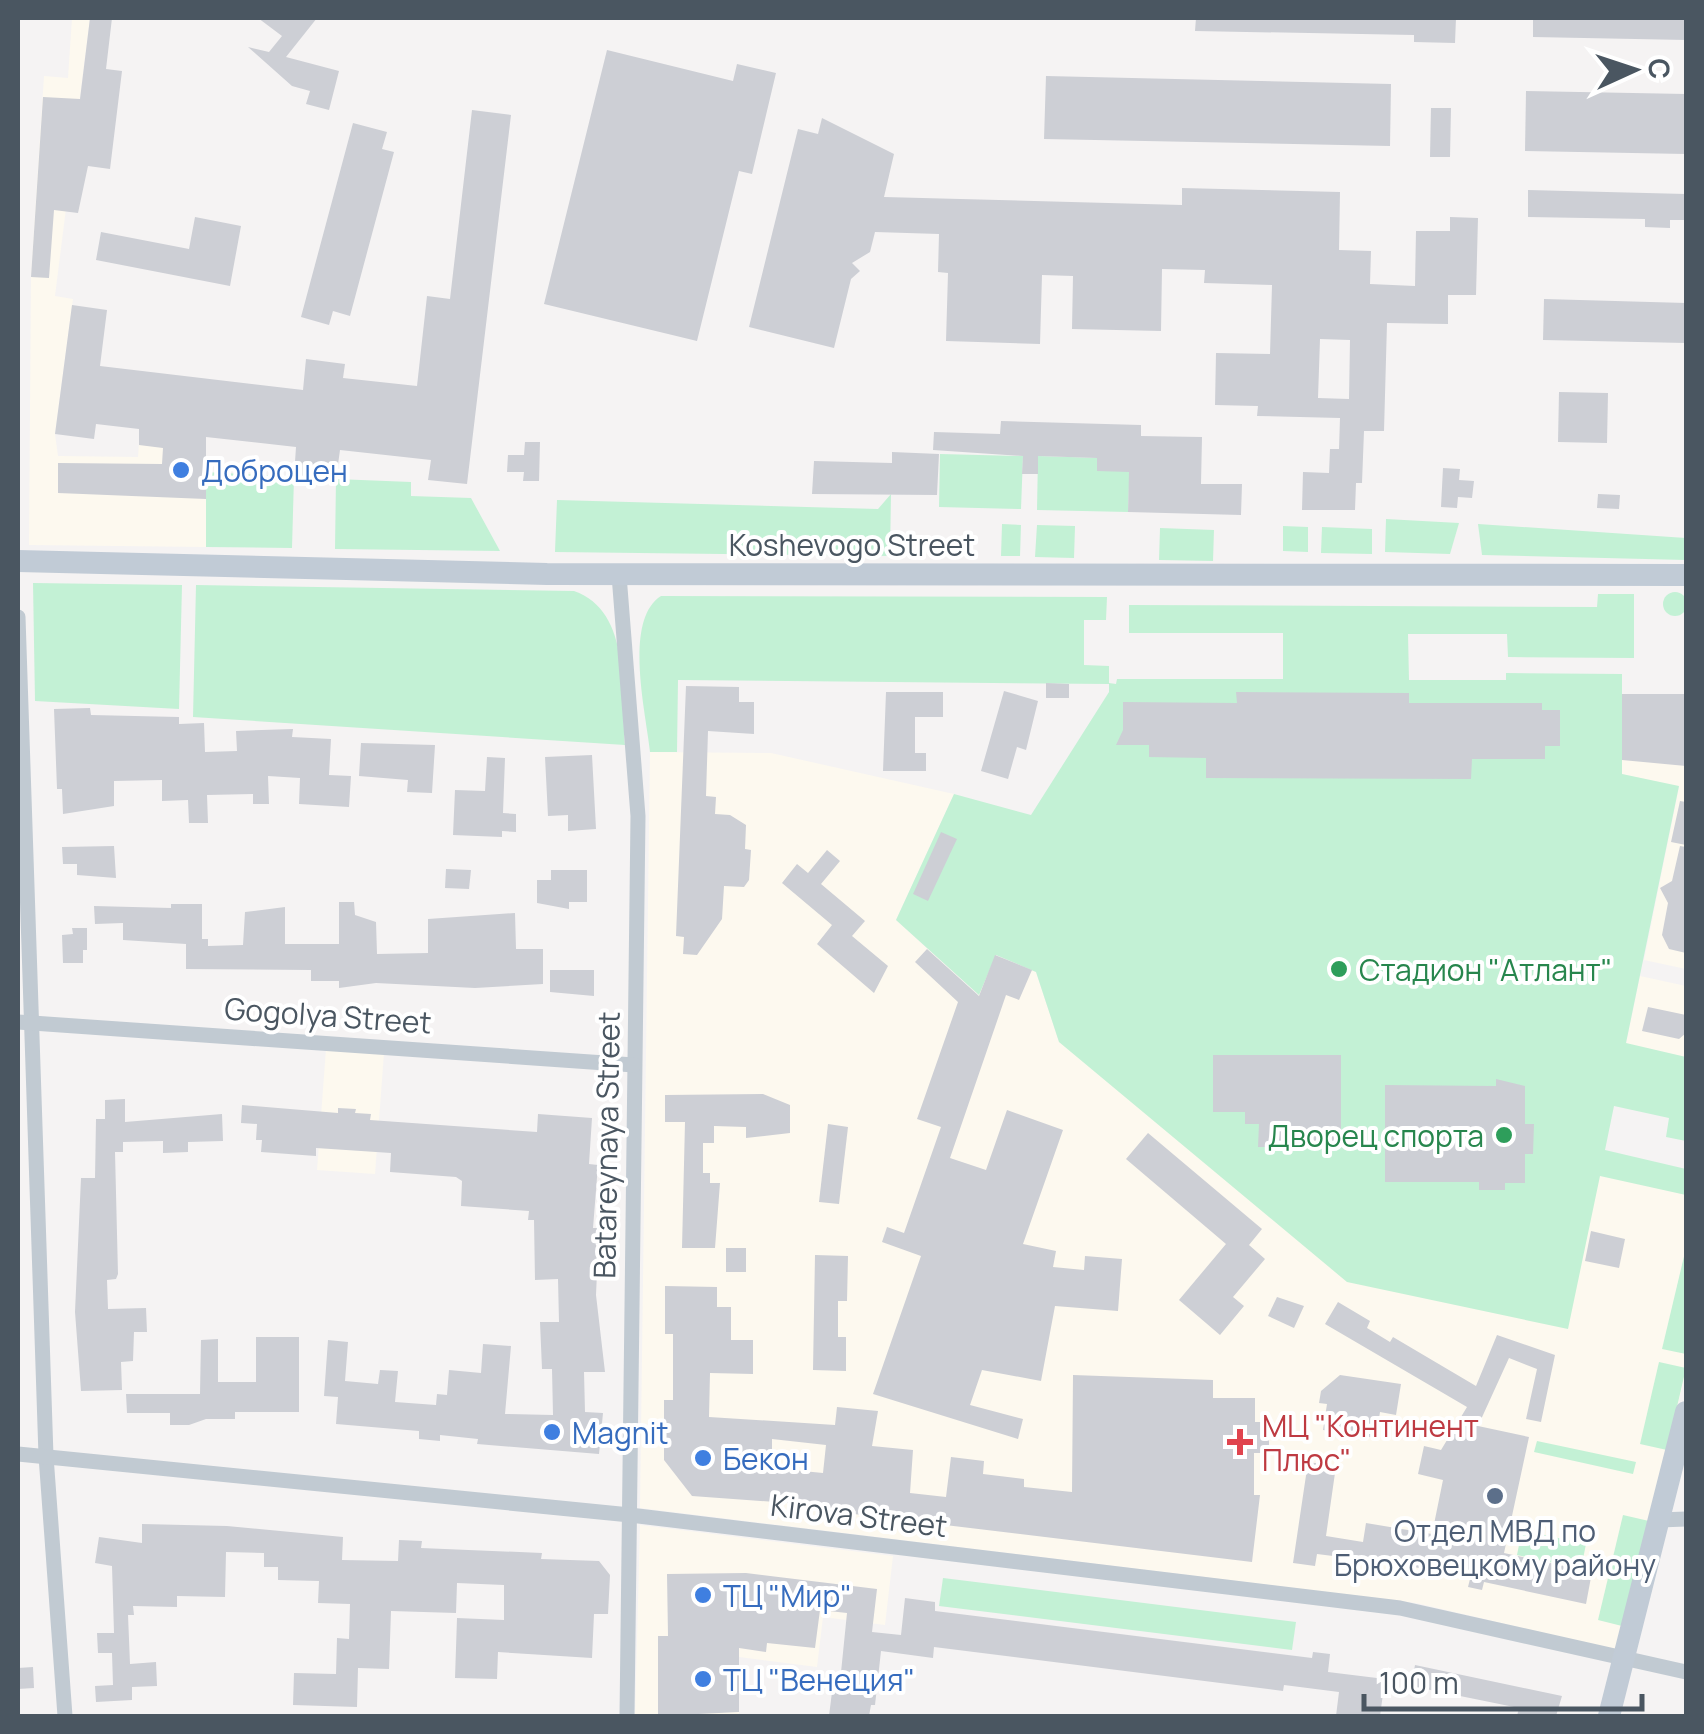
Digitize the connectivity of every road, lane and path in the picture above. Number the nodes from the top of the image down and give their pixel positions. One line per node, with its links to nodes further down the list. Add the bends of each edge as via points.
1 (18, 561): 2 (street, Koshevogo Street)
2 (619, 574): 3 (street, Koshevogo Street); 6 (street, Batareynaya Street, via 638,783)
3 (1686, 575)
4 (18, 616): 5 (street)
5 (26, 1022): 6 (street, Gogolya Street); 9 (street)
6 (634, 1065): 10 (street, Batareynaya Street)
7 (1686, 1412): 12 (street)
8 (18, 1454): 9 (street, Kirova Street)
9 (46, 1456): 10 (street, Kirova Street); 15 (street)
10 (630, 1515): 13 (street, Kirova Street, via 1400,1608); 16 (street, Batareynaya Street)
11 (1686, 1519): 12 (street)
12 (1659, 1520): 13 (street)
13 (1624, 1658): 14 (street, Kirova Street); 17 (street)
14 (1686, 1672)
15 (66, 1716)
16 (627, 1716)
17 (1609, 1716)

